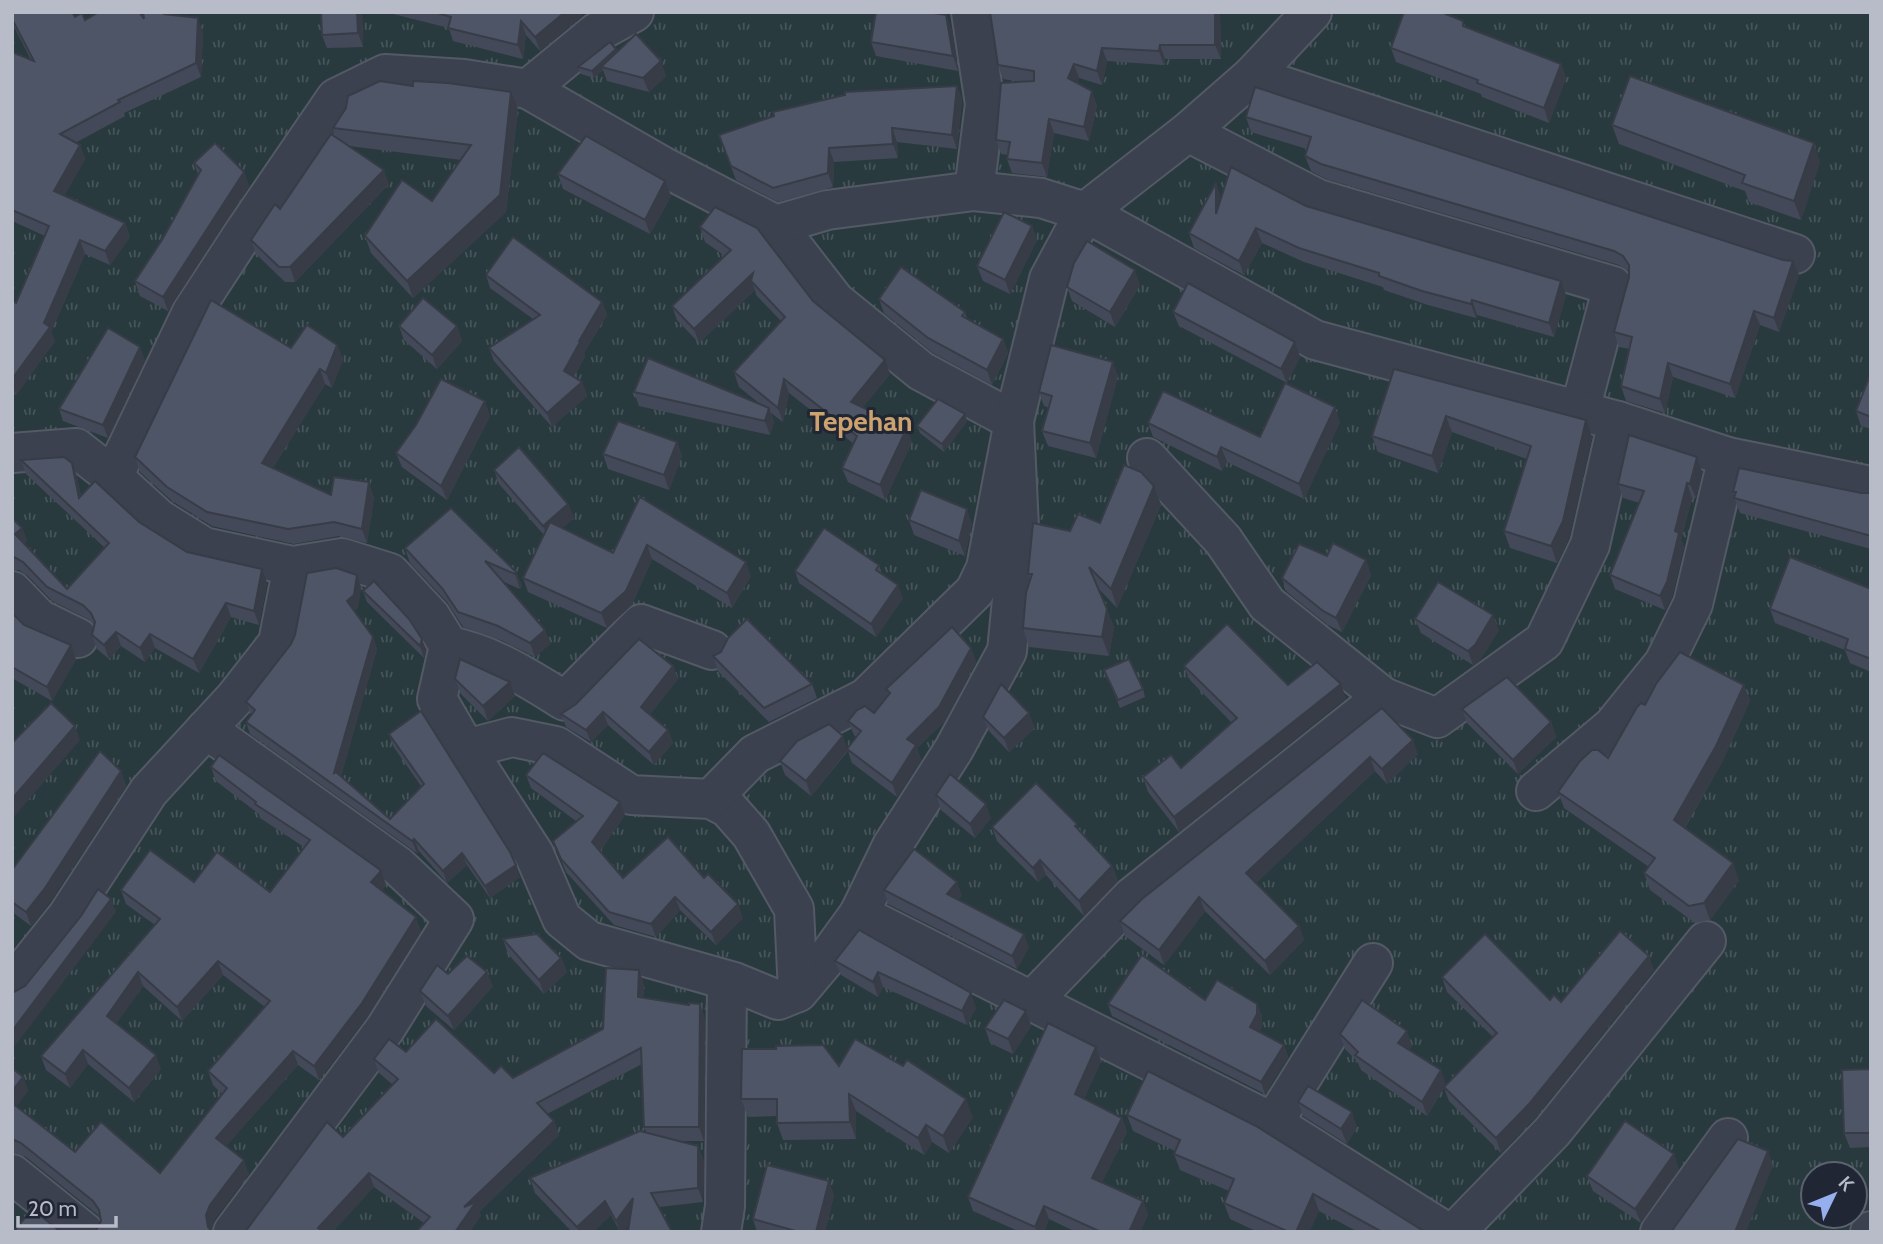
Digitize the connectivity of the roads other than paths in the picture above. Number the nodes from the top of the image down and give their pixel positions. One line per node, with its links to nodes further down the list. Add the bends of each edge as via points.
1 (634, 12): 5 (street, via 596,33)
2 (1312, 12): 4 (street)
3 (963, 14): 7 (street, via 985,104)
4 (1252, 76): 6 (street); 10 (street)
5 (528, 89): 9 (street); 17 (street, via 385,74 336,98 192,312)
6 (1188, 132): 8 (street); 11 (street, via 1318,199 1613,286)
7 (974, 191): 8 (street, via 1041,198); 9 (street, via 827,210)
8 (1085, 212): 11 (street, via 1315,340); 12 (street, via 1049,279)
9 (776, 225): 12 (street, via 835,301 921,371)
10 (1795, 254)
11 (1580, 411): 13 (street)
12 (1014, 421): 28 (street, via 986,568 975,591 866,698 755,754); 29 (street, via 1019,528 1007,651 954,749 892,846)
13 (1618, 421): 15 (street); 24 (street, via 1590,545 1544,641 1437,718)
14 (12, 453): 17 (street, via 76,449)
15 (1728, 457): 18 (street); 27 (street, via 1693,604 1664,663 1613,726)
16 (1147, 458): 24 (street, via 1223,540 1267,604)
17 (113, 477): 19 (street, via 159,519 204,547)
18 (1871, 486)
19 (293, 566): 22 (street, via 342,558 390,573 431,617); 25 (street, via 278,643)
20 (12, 591): 21 (street, via 39,619)
21 (78, 638)
22 (449, 646): 23 (street, via 474,651 565,701 641,624); 26 (street, via 438,699)
23 (712, 650)
24 (1383, 697): 35 (street, via 1132,897)
25 (206, 729): 33 (street, via 149,791 68,915); 40 (street, via 398,866 454,919 385,1029)
26 (466, 749): 28 (street, via 512,737 556,746 631,795); 32 (street, via 534,854 562,919 589,941)
27 (1536, 791)
28 (711, 799): 34 (street, via 728,808 751,834 794,909)
29 (859, 914): 34 (street); 35 (street)
30 (1706, 941): 43 (street, via 1552,1132)
31 (1373, 963): 36 (street)
32 (727, 981): 34 (street, via 778,1000); 41 (street)
33 (12, 985)
34 (798, 992)
35 (1031, 1002): 36 (street)
36 (1273, 1123): 42 (street)
37 (1728, 1138): 44 (street)
38 (12, 1174): 39 (street)
39 (84, 1232)
40 (233, 1232)
41 (721, 1232)
42 (1446, 1232)
43 (1455, 1232)
44 (1660, 1232)

